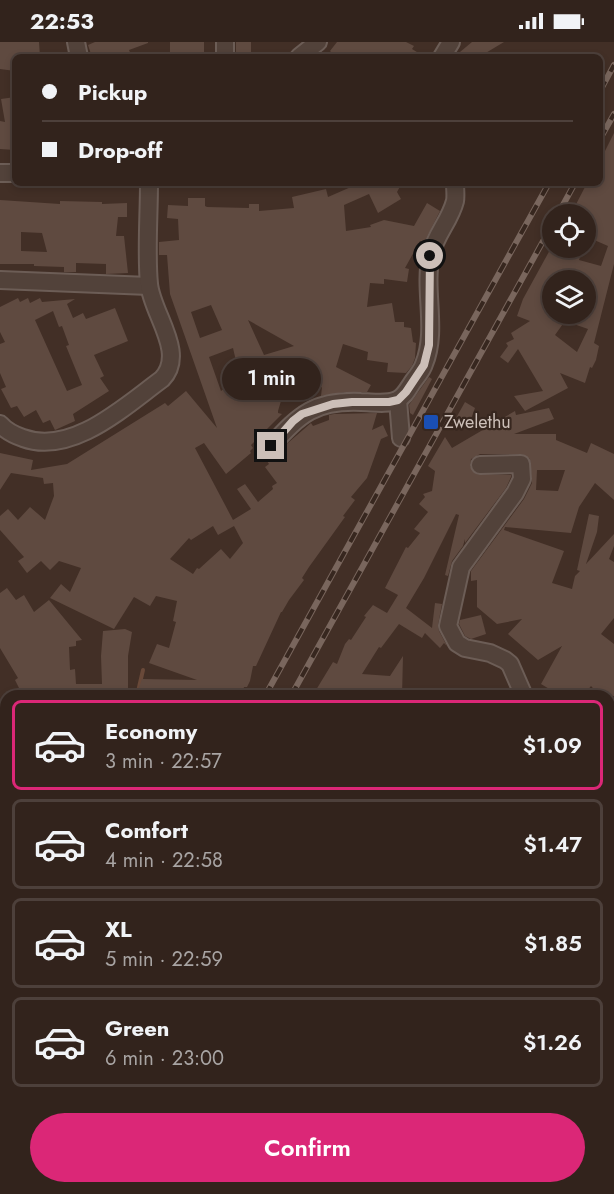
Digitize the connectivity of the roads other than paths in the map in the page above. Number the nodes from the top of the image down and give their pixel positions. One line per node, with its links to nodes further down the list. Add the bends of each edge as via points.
1 (318, 42): 2 (street)
2 (303, 54)
3 (149, 186): 6 (street)
4 (455, 186): 7 (street, via 448,220 430,256 429,345 424,365)
5 (0, 280): 6 (street)
6 (149, 286): 8 (street, via 171,350 170,371 162,379 92,429 71,438 29,441)
7 (398, 400): 9 (street); 10 (street, via 316,408 293,421)
8 (0, 424)
9 (401, 438)
10 (271, 446)
11 (480, 465): 12 (street, via 521,464 522,479 461,567 448,626 465,648 490,653 510,664)
12 (521, 690)

